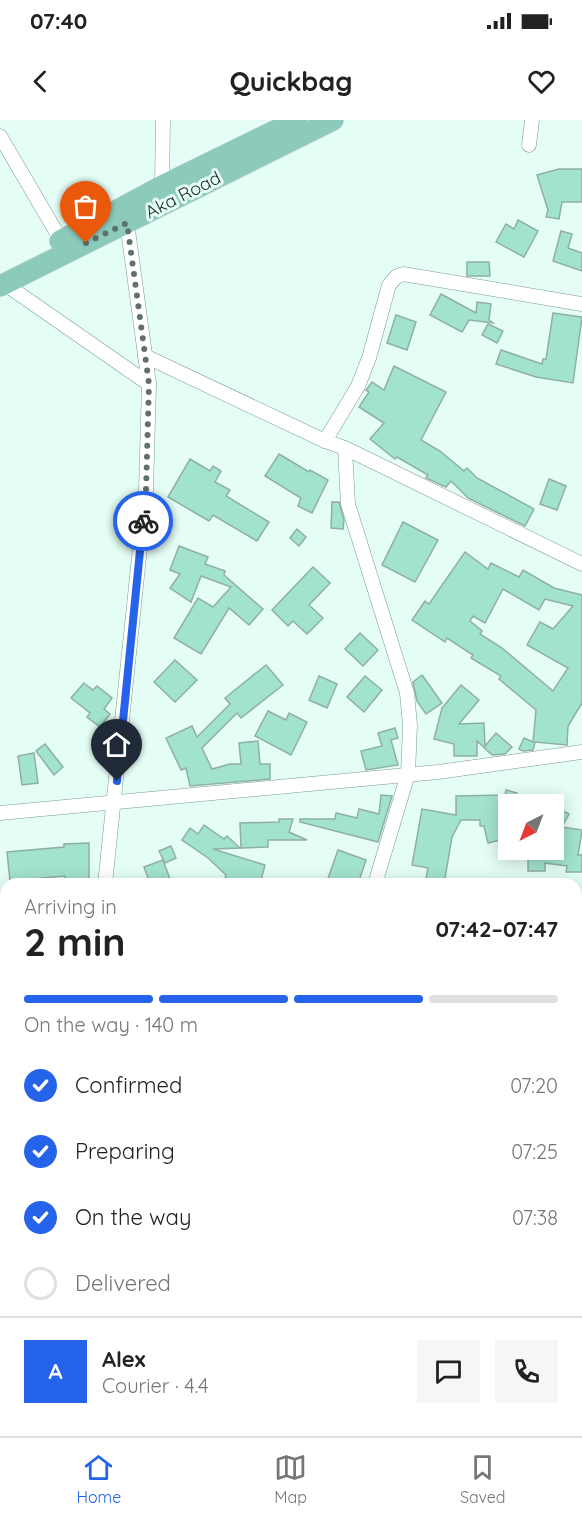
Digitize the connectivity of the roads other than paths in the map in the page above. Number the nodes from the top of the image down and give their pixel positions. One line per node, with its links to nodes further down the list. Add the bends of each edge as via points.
1 (163, 120): 7 (street)
2 (297, 120): 7 (main road, Aka Road)
3 (333, 120): 8 (main road, Aka Road)
4 (532, 120): 6 (street)
5 (0, 136): 9 (street)
6 (529, 145)
7 (162, 186): 9 (main road, Aka Road)
8 (127, 223): 10 (main road, Aka Road); 12 (street)
9 (61, 240): 10 (main road, Aka Road)
10 (2, 280): 13 (street)
11 (582, 304): 14 (street, via 403,274 396,277 389,285 358,386)
12 (145, 356): 13 (street); 14 (street)
13 (149, 384): 19 (street, via 146,490)
14 (325, 441): 15 (street)
15 (345, 448): 16 (street); 18 (street, via 348,504 407,693)
16 (582, 564)
17 (582, 752): 18 (street)
18 (408, 774): 19 (street); 22 (street)
19 (115, 803): 20 (street); 21 (street)
20 (0, 813)
21 (106, 878)
22 (377, 878)

